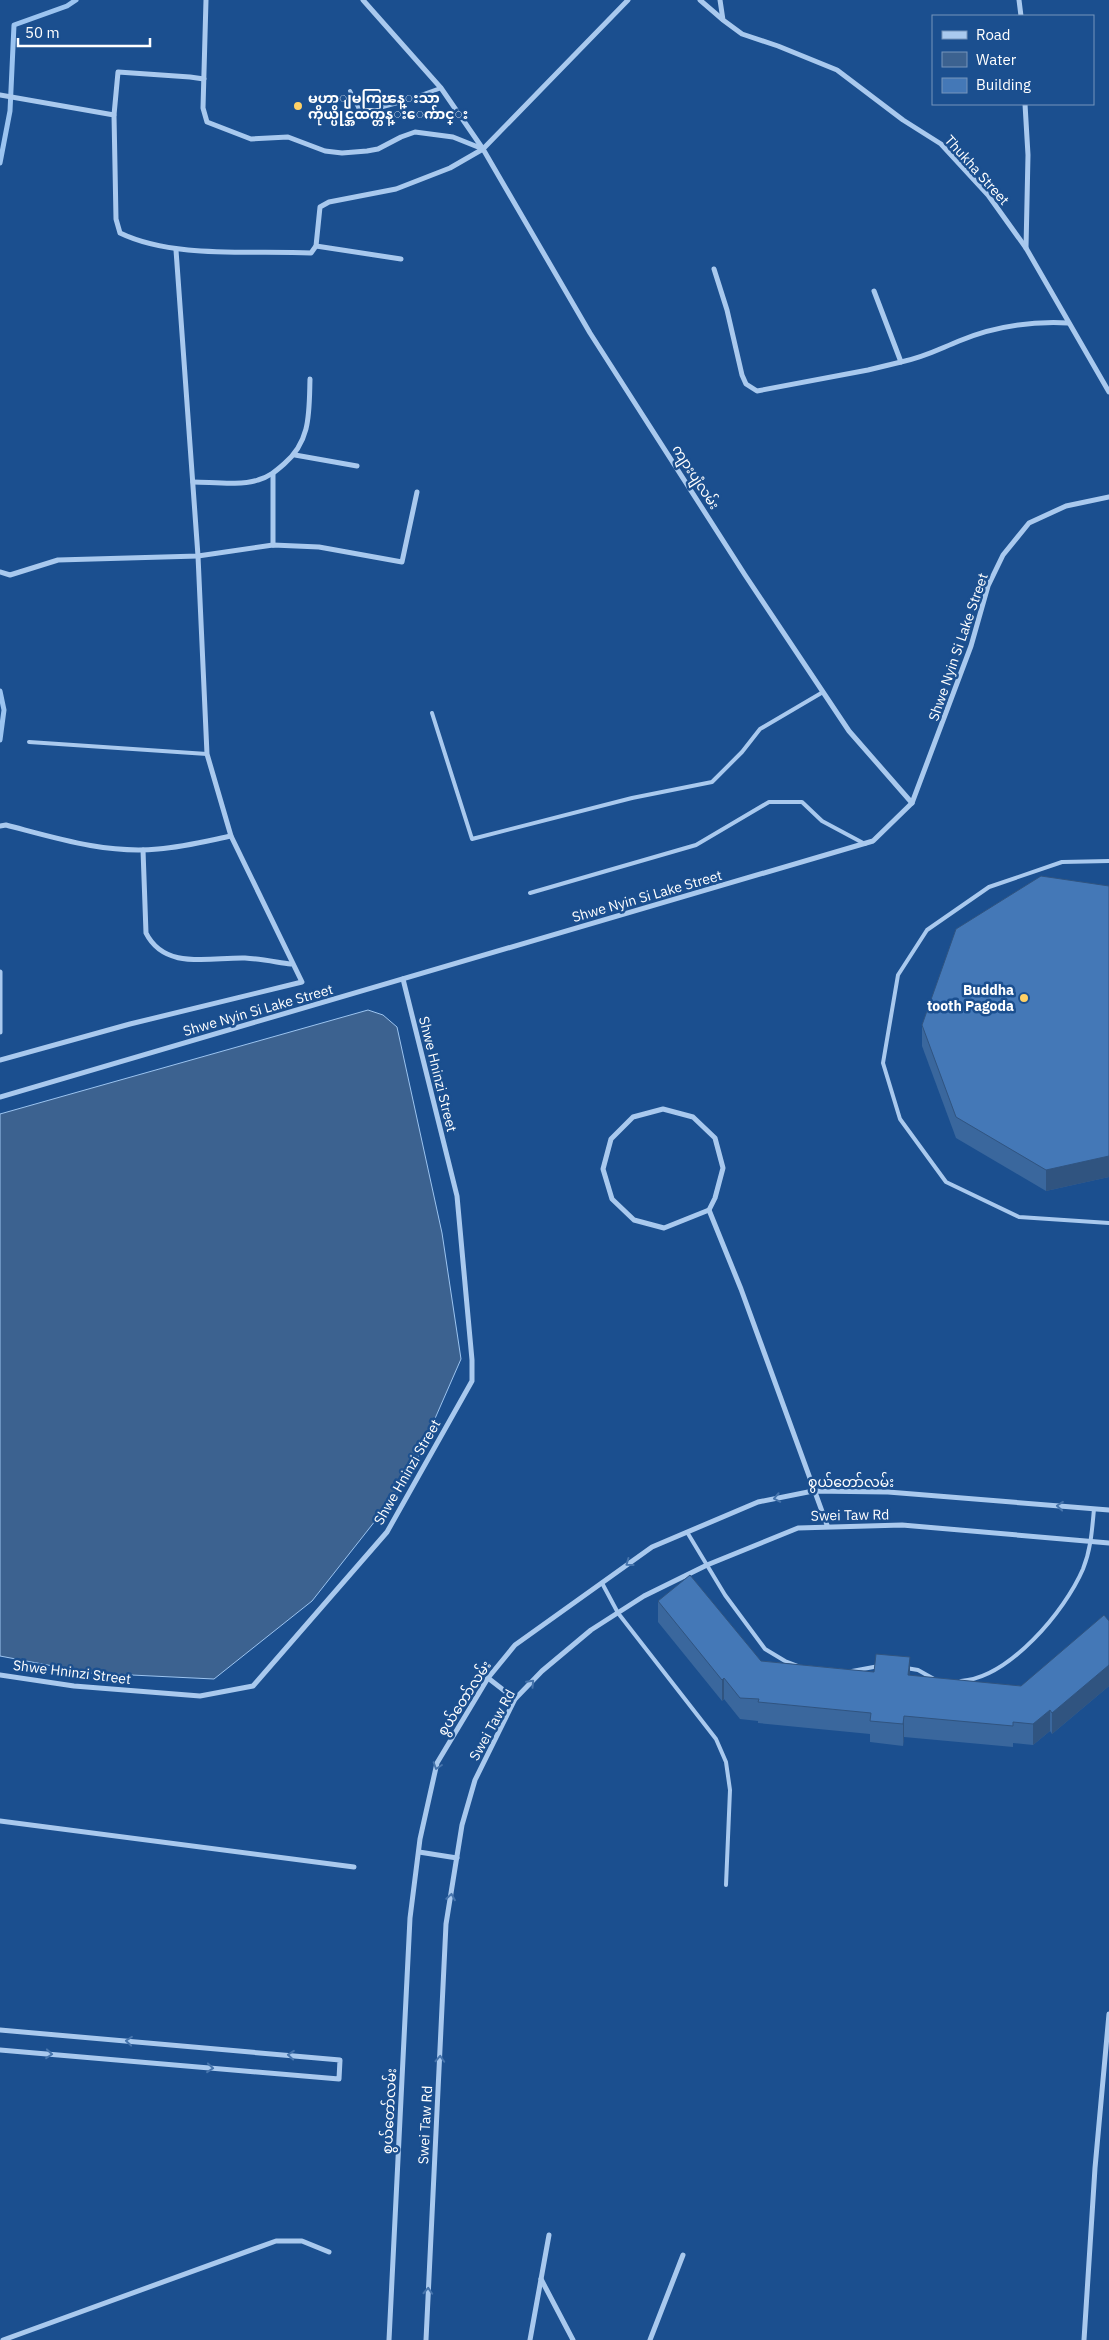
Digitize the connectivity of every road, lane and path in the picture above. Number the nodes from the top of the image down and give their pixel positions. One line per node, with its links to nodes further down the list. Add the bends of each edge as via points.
1 (206, 0): 9 (street)
2 (362, 0): 10 (street, ကျားပျံလမ်း)
3 (628, 0): 15 (street)
4 (700, 0): 8 (street, Thukha Street)
5 (720, 0): 8 (street)
6 (1019, 0): 7 (street)
7 (1021, 15)
8 (723, 20): 17 (street, Thukha Street, via 742,34 837,70 941,144 988,194)
9 (204, 80): 14 (street, via 190,76 118,72); 15 (street, via 203,108 208,122 251,140 288,136 325,151 356,152 378,148 415,132 453,137)
10 (441, 88): 11 (lane, via 364,112); 15 (street, ကျားပျံလမ်း)
11 (350, 91)
12 (0, 95): 14 (street)
13 (1025, 105): 17 (street, via 1028,155)
14 (114, 115): 18 (street, via 116,218 120,233)
15 (483, 149): 16 (street, via 419,181 320,207); 35 (street, ကျားပျံလမ်း, via 590,333)
16 (316, 246): 18 (street, via 311,253); 19 (street)
17 (1026, 248): 22 (street, Thukha Street)
18 (176, 250): 29 (street)
19 (401, 259)
20 (714, 269): 23 (street, via 742,375 746,384 757,392)
21 (874, 291): 23 (street)
22 (1068, 323): 23 (street, via 1035,321 998,328 926,356); 25 (street, Thukha Street)
23 (901, 362)
24 (310, 380): 26 (street, via 309,420)
25 (1109, 392)
26 (295, 455): 27 (street); 28 (street)
27 (357, 466)
28 (273, 474): 29 (street, via 257,481); 32 (street)
29 (192, 482): 33 (street)
30 (417, 492): 32 (street, via 402,562 319,547)
31 (1109, 497): 39 (street, Shwe Nyin Si Lake Street, via 1066,506 1029,523 1003,555 988,586 972,646)
32 (273, 545): 33 (street)
33 (198, 556): 34 (street, via 58,560 10,575); 38 (street)
34 (0, 572)
35 (823, 692): 36 (lane, via 760,729 712,782 632,798 472,839); 39 (street, ကျားပျံလမ်း, via 849,731)
36 (432, 713)
37 (29, 742): 38 (lane)
38 (207, 754): 41 (street)
39 (912, 803): 42 (street, Shwe Nyin Si Lake Street)
40 (0, 826): 43 (street, via 81,844)
41 (231, 836): 43 (street, via 182,847); 46 (street)
42 (865, 844): 45 (lane, via 822,821 802,802 769,802 696,844); 48 (street, Shwe Nyin Si Lake Street)
43 (143, 850): 46 (street, via 146,933 152,944 165,954 186,960 244,958)
44 (1109, 861): 53 (lane, via 1062,862 989,887 927,930 898,975 883,1064 900,1119 946,1182 1019,1217)
45 (530, 893)
46 (291, 964): 50 (street, via 302,982)
47 (0, 972): 49 (street)
48 (403, 979): 51 (street, Shwe Nyin Si Lake Street); 68 (street, Shwe Hninzi Street, via 457,1196 472,1381 387,1532 253,1686 200,1696 74,1686)
49 (0, 1032)
50 (0, 1060)
51 (0, 1097)
52 (709, 1210): 52 (street, via 723,1168 715,1138 693,1117 663,1109 633,1117 611,1139 603,1169 612,1199 634,1220 664,1228); 54 (street, via 741,1289)
53 (1109, 1223)
54 (813, 1491): 55 (street, စွယ်တော်လမ်း, one-way to 54, via 888,1492); 57 (street); 58 (street, စွယ်တော်လမ်း, one-way to 58, via 758,1502)
55 (1094, 1509): 56 (street, စွယ်တော်လမ်း); 59 (lane)
56 (1109, 1510)
57 (827, 1525): 59 (street, Swei Taw Rd, via 902,1525); 61 (street, Swei Taw Rd, via 798,1528)
58 (687, 1532): 61 (lane); 62 (street, စွယ်တော်လမ်း, one-way to 62, via 652,1547)
59 (1091, 1542): 60 (street, Swei Taw Rd); 71 (lane, via 1076,1581 1050,1621 1005,1664 987,1675)
60 (1109, 1543)
61 (706, 1565): 63 (street, Swei Taw Rd); 66 (lane, via 765,1648 785,1661)
62 (602, 1583): 63 (lane); 69 (street, စွယ်တော်လမ်း, via 516,1645)
63 (618, 1612): 72 (street, Swei Taw Rd, one-way to 63, via 542,1671); 77 (lane, via 716,1739 726,1762 730,1790)
64 (884, 1666): 67 (lane)
65 (898, 1666): 70 (lane, via 918,1670)
66 (805, 1668)
67 (846, 1671)
68 (0, 1675)
69 (488, 1678): 72 (street); 74 (street, စွယ်တော်လမ်း, one-way to 74, via 437,1763)
70 (938, 1680)
71 (958, 1681)
72 (516, 1700): 75 (street, Swei Taw Rd, via 476,1780 462,1825)
73 (0, 1821): 76 (street)
74 (418, 1852): 75 (street); 86 (street, စွယ်တော်လမ်း, via 410,1918)
75 (457, 1858): 87 (street, Swei Taw Rd, one-way to 75, via 446,1924)
76 (354, 1867)
77 (726, 1885)
78 (1109, 2014): 91 (street)
79 (0, 2030): 80 (street, one-way to 79, via 339,2079 340,2060)
80 (0, 2050)
81 (549, 2235): 84 (street)
82 (330, 2252): 85 (street, via 302,2241 276,2241)
83 (683, 2255): 90 (street)
84 (541, 2279): 88 (street); 89 (street)
85 (3, 2340)
86 (389, 2340)
87 (426, 2340)
88 (530, 2340)
89 (573, 2340)
90 (650, 2340)
91 (1084, 2340)

